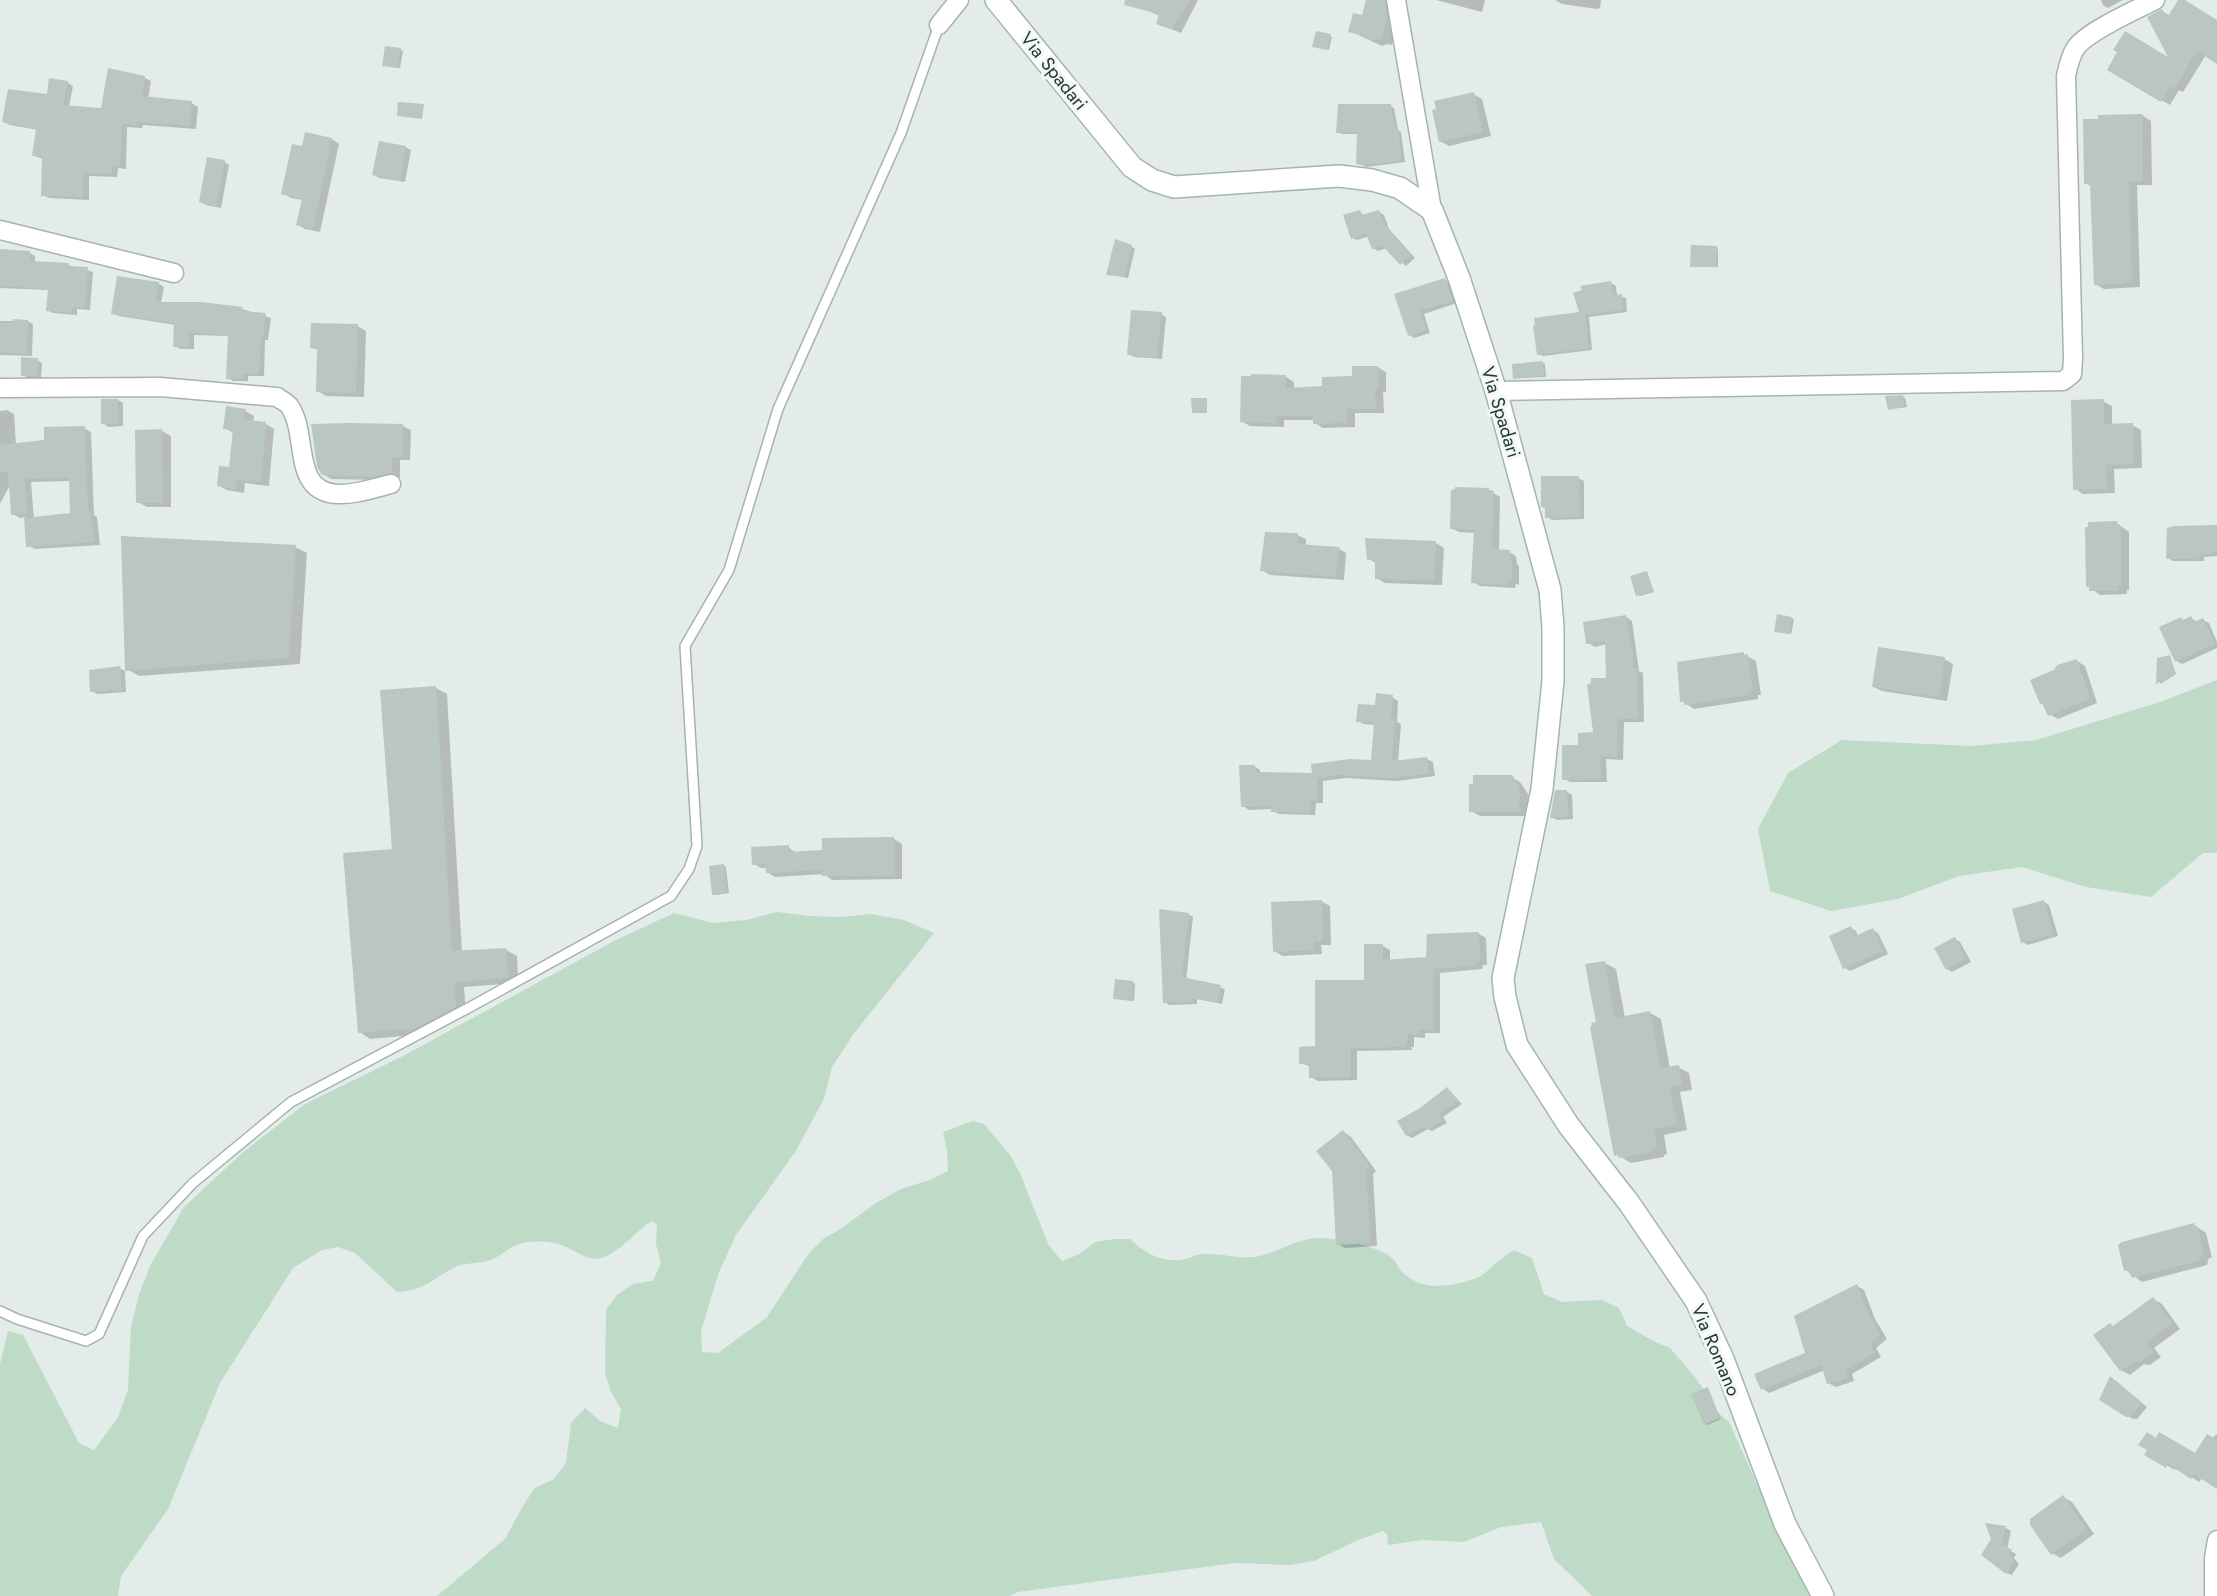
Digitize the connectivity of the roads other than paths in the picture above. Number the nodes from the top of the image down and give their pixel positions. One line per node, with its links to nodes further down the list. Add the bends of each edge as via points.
1 (958, 0): 5 (street)
2 (996, 0): 6 (street, Via Spadari, via 1132,167 1152,180 1174,187 1339,176 1400,188)
3 (1396, 0): 6 (street)
4 (2155, 0): 10 (street, via 2085,38 2075,48 2066,76 2073,358 2072,374 2063,380)
5 (940, 25): 13 (lane, via 901,133 778,409 729,570 685,646 697,846 689,869 671,895 291,1102 192,1183 144,1236 99,1334 86,1341)
6 (1432, 210): 10 (street, Via Spadari)
7 (0, 230): 8 (street)
8 (174, 273)
9 (0, 388): 11 (street, via 160,387 277,397 290,406 312,484 338,494)
10 (1496, 391): 12 (street, Via Spadari, via 1550,590 1553,627 1553,681 1542,789 1503,978 1517,1045)
11 (391, 485)
12 (1569, 1126): 15 (street, Via Romano, via 1696,1301 1723,1359 1785,1524)
13 (0, 1311)
14 (2217, 1540): 16 (street)
15 (1823, 1596)
16 (2214, 1596)

